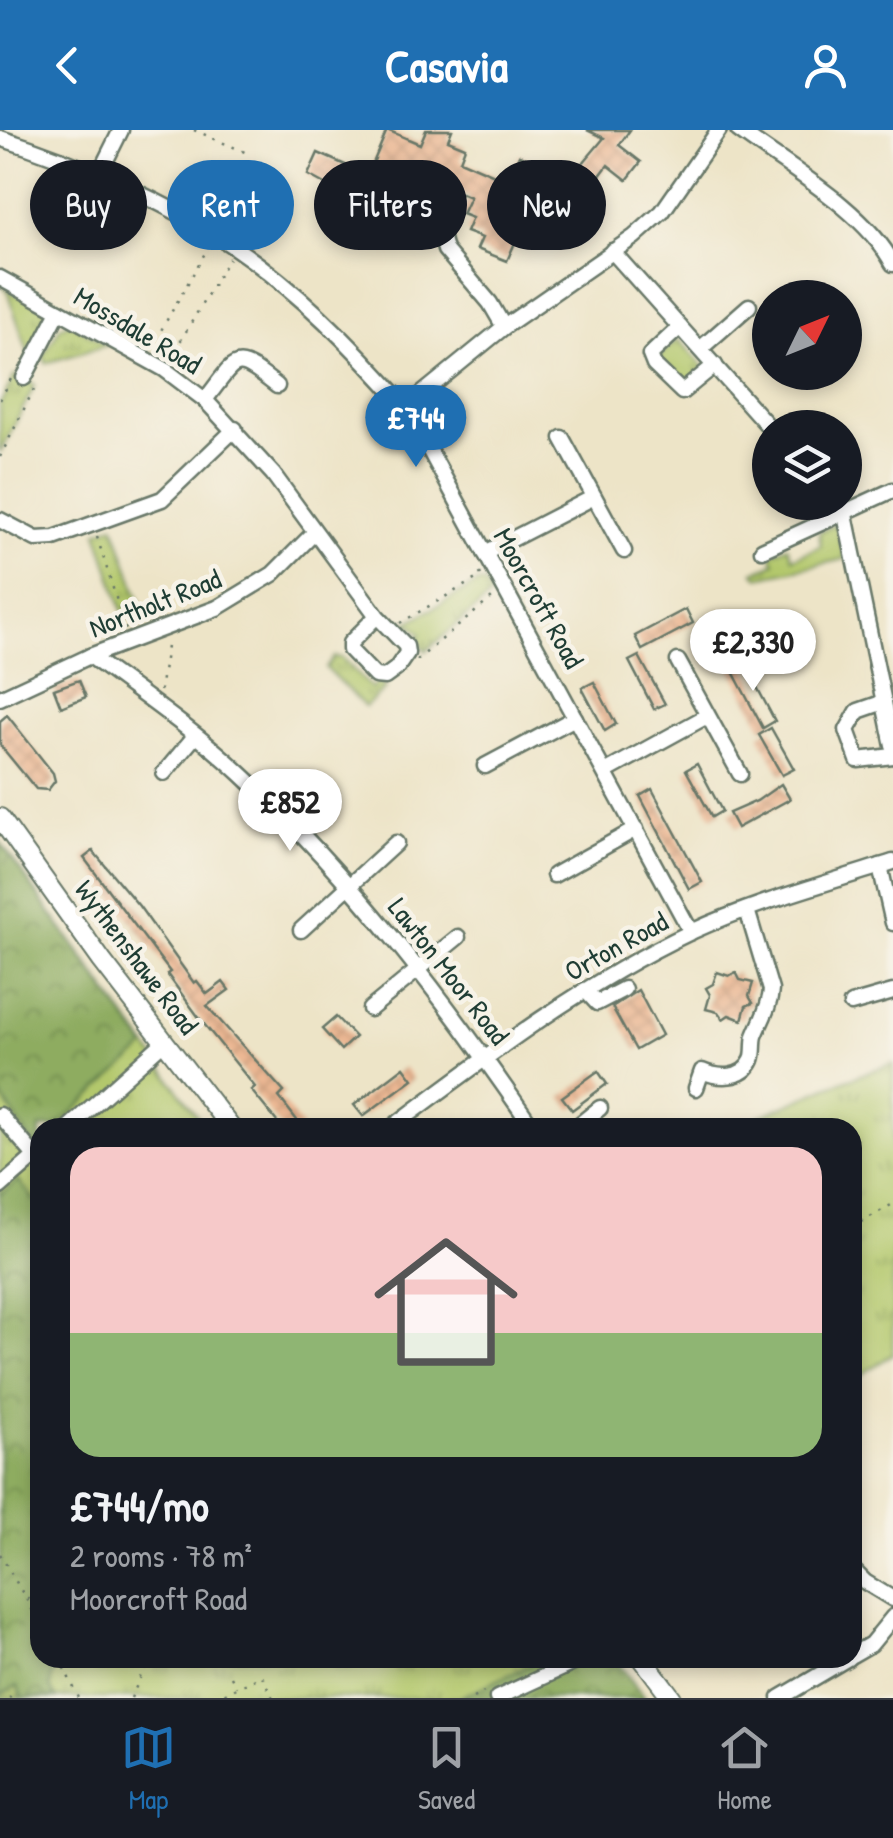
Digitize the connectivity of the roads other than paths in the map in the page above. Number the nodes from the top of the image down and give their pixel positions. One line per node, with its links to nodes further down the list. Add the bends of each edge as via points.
1 (120, 130): 6 (street)
2 (719, 130): 9 (street, via 662,212)
3 (738, 130): 10 (street, via 849,213)
4 (0, 138): 5 (street, Moorcroft Road)
5 (57, 160)
6 (106, 160)
7 (147, 201): 21 (street, Moorcroft Road, via 235,247 282,283)
8 (445, 250): 14 (street)
9 (612, 251): 14 (street); 15 (street)
10 (893, 264)
11 (0, 278): 13 (street, Mossdale Road)
12 (748, 306): 16 (street)
13 (59, 311): 18 (street); 20 (street, Mossdale Road, via 164,368)
14 (504, 326): 21 (street)
15 (680, 327): 16 (street); 17 (street, via 650,355 654,366 682,392)
16 (700, 349): 17 (street)
17 (715, 366): 22 (street)
18 (24, 378)
19 (277, 386): 20 (street, via 240,362)
20 (205, 400): 23 (street, Mossdale Road)
21 (406, 407): 34 (street, Moorcroft Road)
22 (754, 410)
23 (235, 430): 28 (street, via 162,499 54,538 36,539); 31 (street, Mossdale Road)
24 (562, 438): 26 (street)
25 (893, 490): 27 (street)
26 (594, 497): 33 (street); 34 (street)
27 (862, 499)
28 (0, 520)
29 (815, 520): 32 (street)
30 (843, 520): 39 (street)
31 (314, 533): 35 (street, Mossdale Road); 36 (street, Northolt Road, via 274,574 218,608)
32 (762, 550)
33 (624, 551)
34 (485, 553): 41 (street, Moorcroft Road)
35 (377, 616): 35 (street, via 350,650 375,676 385,677 407,653)
36 (90, 656): 38 (street, Northolt Road); 42 (street, Lawton Moor Road)
37 (678, 660): 40 (street)
38 (0, 698)
39 (884, 702): 43 (street); 44 (street, via 858,711 847,730 858,760)
40 (708, 716): 46 (street); 48 (street)
41 (576, 718): 45 (street); 46 (street, Moorcroft Road)
42 (195, 736): 47 (street); 54 (street, Lawton Moor Road, via 240,772)
43 (893, 746)
44 (893, 756)
45 (486, 766)
46 (605, 772): 50 (street, Moorcroft Road)
47 (164, 773)
48 (740, 774)
49 (0, 818): 66 (main road, Wythenshawe Road)
50 (636, 830): 53 (street); 58 (street, Moorcroft Road)
51 (396, 843): 54 (street)
52 (886, 864): 55 (street, Orton Road); 56 (street)
53 (554, 875)
54 (349, 886): 57 (street); 60 (street, Lawton Moor Road)
55 (747, 910): 58 (street, Orton Road); 68 (street, via 770,1002 744,1071 728,1077 702,1071)
56 (893, 923)
57 (301, 930)
58 (691, 932): 62 (street, Orton Road)
59 (458, 937): 60 (street)
60 (417, 969): 65 (street); 67 (street, Lawton Moor Road)
61 (624, 988): 62 (street, via 596,1003)
62 (585, 990): 67 (street, Orton Road)
63 (893, 992): 64 (street)
64 (852, 1004)
65 (370, 1008)
66 (166, 1041): 71 (street); 72 (main road, Wythenshawe Road)
67 (485, 1057): 73 (street, Orton Road); 74 (street, Lawton Moor Road)
68 (696, 1088)
69 (600, 1108): 75 (street)
70 (0, 1115): 76 (street)
71 (79, 1118)
72 (224, 1118)
73 (404, 1118)
74 (527, 1118)
75 (588, 1118)
76 (30, 1146)
77 (30, 1161): 78 (street)
78 (0, 1188)
79 (862, 1579): 80 (street)
80 (893, 1599)
81 (893, 1617): 82 (street)
82 (862, 1649)
83 (562, 1668): 86 (street)
84 (650, 1668): 87 (main road)
85 (830, 1668): 88 (street)
86 (496, 1698)
87 (672, 1698)
88 (780, 1698)

